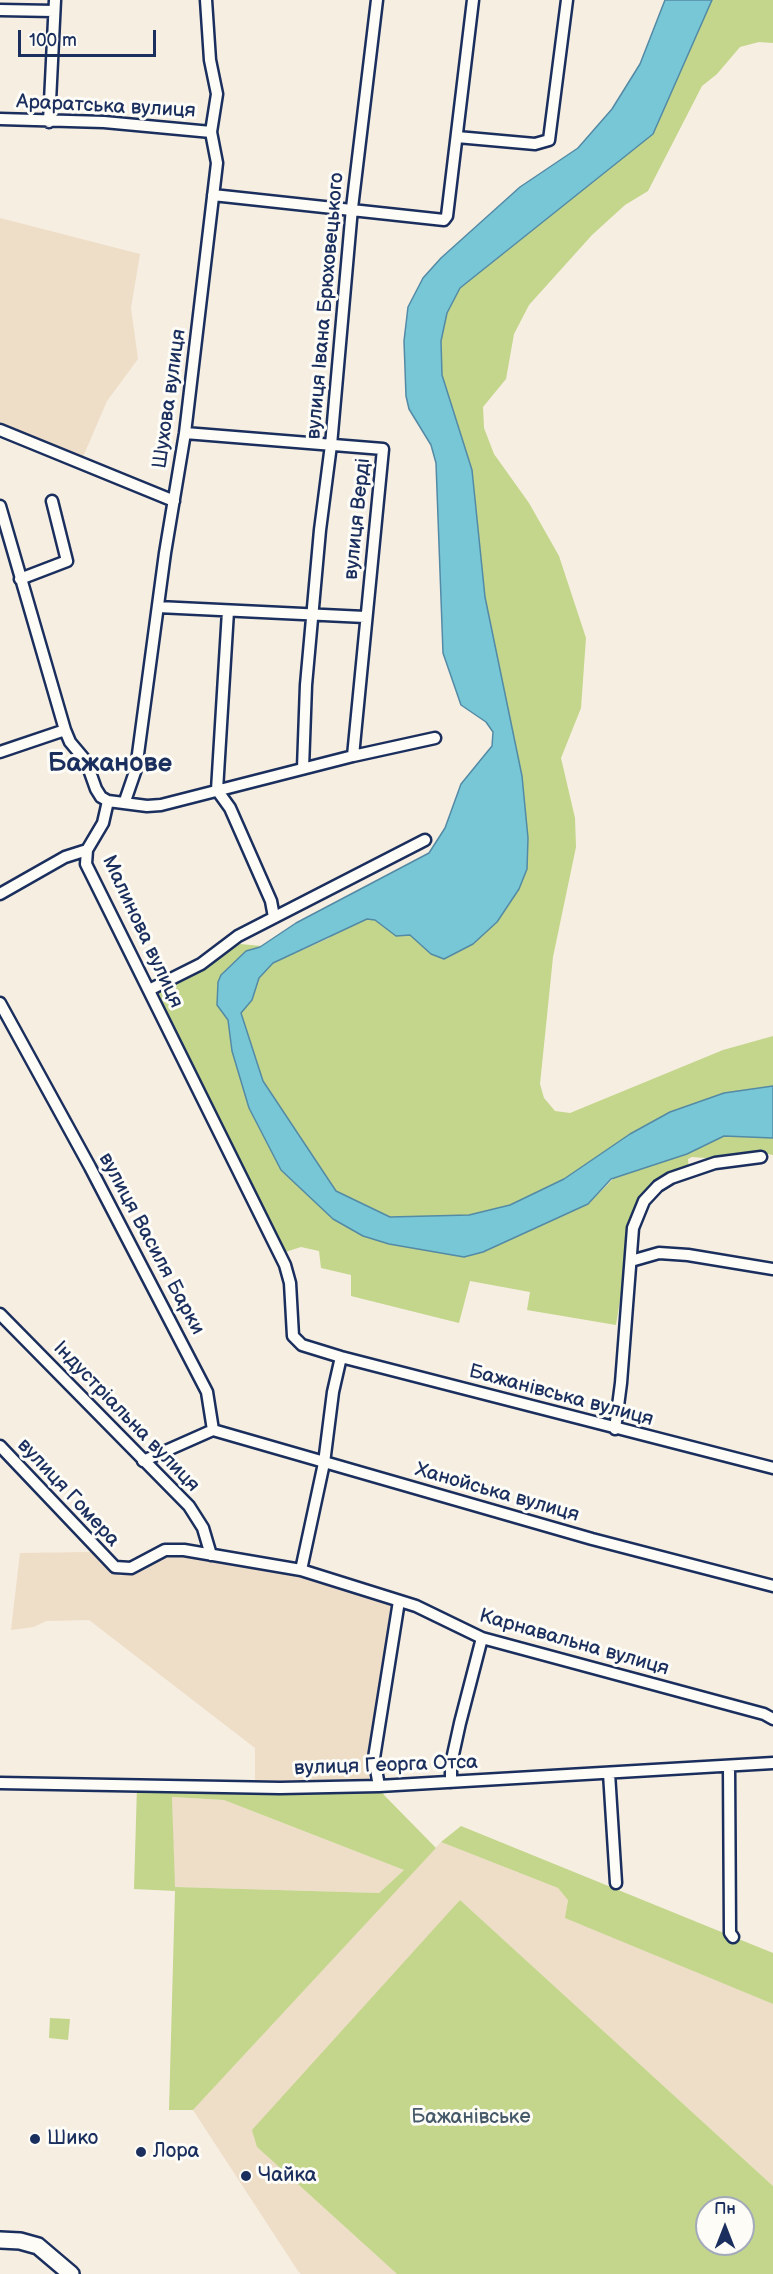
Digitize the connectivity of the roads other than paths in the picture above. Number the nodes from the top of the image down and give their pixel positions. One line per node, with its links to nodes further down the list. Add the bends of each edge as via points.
1 (206, 0): 9 (street, Шухова вулиця, via 210,60 217,94)
2 (377, 0): 12 (street, вулиця Івана Брюховецького)
3 (473, 0): 10 (street)
4 (567, 0): 10 (street, via 549,140 536,144)
5 (54, 6): 6 (street); 8 (street)
6 (0, 10)
7 (0, 119): 8 (street, Араратська вулиця)
8 (49, 122): 9 (street, Араратська вулиця, via 104,122)
9 (211, 132): 11 (street, Шухова вулиця, via 216,152)
10 (457, 137): 12 (street, via 444,220)
11 (213, 195): 12 (street); 14 (street, Шухова вулиця)
12 (352, 208): 15 (street, вулиця Івана Брюховецького)
13 (0, 430): 17 (street)
14 (185, 433): 15 (street, вулиця Верді); 17 (street, Шухова вулиця)
15 (331, 446): 22 (street, вулиця Івана Брюховецького); 23 (street, вулиця Верді, via 378,447 385,455)
16 (52, 501): 19 (street, via 67,561)
17 (174, 501): 20 (street, Шухова вулиця)
18 (0, 506): 19 (street)
19 (20, 579): 24 (street)
20 (158, 607): 21 (street); 31 (street, Шухова вулиця, via 136,769)
21 (228, 611): 22 (street); 29 (street)
22 (312, 615): 23 (street); 28 (street, вулиця Івана Брюховецького)
23 (365, 617): 27 (street, вулиця Верді)
24 (65, 730): 26 (street); 30 (street, via 86,761 100,797)
25 (435, 738): 27 (street)
26 (0, 752)
27 (353, 756): 28 (street)
28 (303, 768): 29 (street)
29 (217, 790): 31 (street, via 160,805); 35 (street, via 230,808 271,901)
30 (108, 801): 31 (street); 33 (street, Малинова вулиця, via 104,823)
31 (125, 801)
32 (424, 840): 35 (street)
33 (87, 850): 34 (street, via 65,857); 36 (street, Малинова вулиця, via 86,864)
34 (0, 894)
35 (274, 917): 36 (street, via 238,936 201,964)
36 (149, 990): 42 (street, Малинова вулиця, via 285,1265 293,1336 302,1345)
37 (2, 1010): 44 (street, вулиця Василя Барки, via 203,1380)
38 (761, 1157): 39 (street, via 715,1163 658,1186 636,1216)
39 (631, 1261): 40 (street, via 659,1253); 43 (street)
40 (773, 1269)
41 (0, 1314): 46 (street, Індустріальна вулиця)
42 (341, 1357): 43 (street, Бажанівська вулиця); 47 (street)
43 (615, 1429): 48 (street, Бажанівська вулиця)
44 (213, 1430): 46 (street); 47 (street, Ханойська вулиця)
45 (0, 1446): 49 (street, вулиця Гомера, via 115,1568 131,1568 165,1550)
46 (143, 1461): 49 (street, Індустріальна вулиця, via 196,1515)
47 (324, 1463): 50 (street); 51 (street, Ханойська вулиця)
48 (773, 1468)
49 (210, 1555): 50 (street, вулиця Гомера)
50 (301, 1570): 52 (street, Карнавальна вулиця)
51 (773, 1586)
52 (399, 1601): 53 (street, Карнавальна вулиця); 60 (street, via 375,1744)
53 (482, 1638): 54 (street, Карнавальна вулиця); 58 (street, via 459,1724)
54 (773, 1719)
55 (773, 1763): 56 (street, вулиця Георга Отса)
56 (729, 1766): 57 (street, вулиця Георга Отса); 62 (street)
57 (609, 1773): 58 (street, вулиця Георга Отса); 61 (street)
58 (451, 1782): 60 (street, вулиця Георга Отса)
59 (0, 1783): 60 (street, вулиця Георга Отса)
60 (379, 1786)
61 (616, 1883)
62 (733, 1937)
63 (0, 2240): 64 (main road, via 38,2246)
64 (71, 2274)

